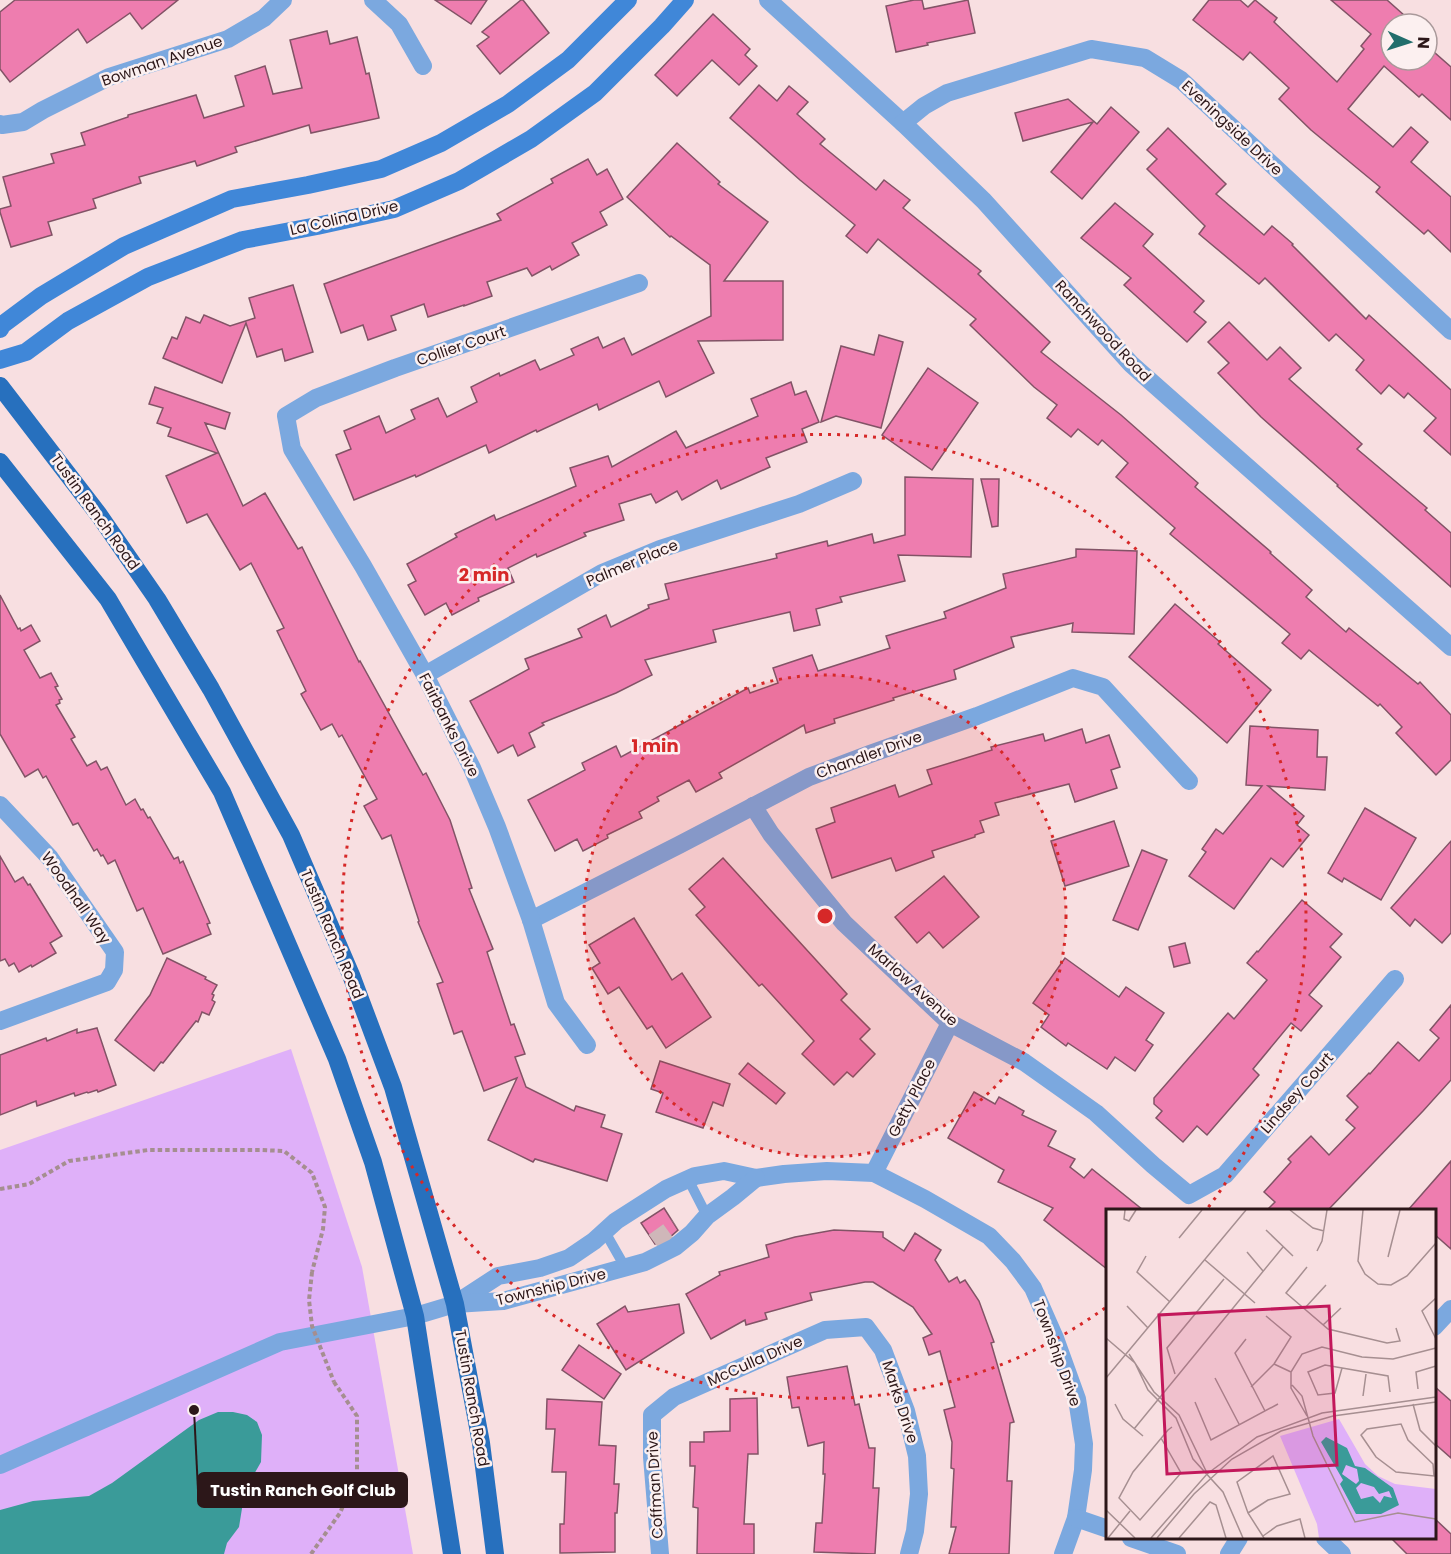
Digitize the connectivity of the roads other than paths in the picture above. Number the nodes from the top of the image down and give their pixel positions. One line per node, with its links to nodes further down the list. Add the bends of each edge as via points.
1 (284, 0): 8 (street, Bowman Avenue, via 264,18 228,39 109,77 23,122)
2 (373, 0): 6 (street, via 399,24)
3 (628, 0): 10 (street, via 568,60 508,104 441,143 381,169 232,199 124,246 41,296)
4 (685, 0): 12 (street, La Colina Drive, via 595,93 531,139 459,181 394,209 243,240 169,268 68,321 26,352)
5 (768, 0): 7 (street, Ranchwood Road)
6 (423, 66)
7 (903, 123): 11 (street, Eveningside Drive, via 947,93 1091,50 1145,58 1180,80); 17 (street, Ranchwood Road, via 984,201 1131,364)
8 (1, 124)
9 (639, 283): 14 (street, Collier Court, via 395,368 316,398)
10 (0, 329)
11 (1451, 331)
12 (0, 360)
13 (0, 386): 37 (main road, Tustin Ranch Road, via 99,515 157,600 211,689 291,836 351,975 393,1087)
14 (286, 416): 18 (street, Fairbanks Drive, via 292,449)
15 (0, 462): 39 (main road, via 108,599 222,792 337,1059 373,1162)
16 (853, 481): 18 (street, Palmer Place, via 799,504 660,549 602,573)
17 (1451, 647)
18 (425, 675): 22 (street, Fairbanks Drive, via 472,768)
19 (1189, 781): 21 (street, Chandler Drive, via 1103,687 1073,678 809,777)
20 (0, 805): 24 (street, Woodhall Way, via 50,858 115,952 114,970 107,982)
21 (753, 806): 22 (street, Chandler Drive); 25 (street, Marlow Avenue, via 844,923)
22 (531, 920): 26 (street, Fairbanks Drive, via 556,1003)
23 (1395, 979): 30 (street, Lindsey Court, via 1225,1174)
24 (0, 1021)
25 (950, 1023): 27 (street, Getty Place); 30 (street, Marlow Avenue, via 1024,1062 1096,1113)
26 (587, 1045)
27 (874, 1173): 28 (street, Township Drive, via 827,1171); 44 (street, Township Drive, via 989,1236 1033,1288 1077,1399 1084,1444)
28 (756, 1178): 29 (street, Township Drive, via 724,1172); 31 (street, Township Drive)
29 (688, 1179): 31 (lane); 33 (street, Township Drive, via 666,1189)
30 (1189, 1195)
31 (704, 1220): 32 (street, Township Drive); 35 (street, Township Drive, via 675,1247)
32 (676, 1226)
33 (605, 1232): 36 (lane); 37 (street, Township Drive, via 569,1258 498,1276)
34 (654, 1242): 35 (street)
35 (645, 1262): 36 (street, Township Drive)
36 (625, 1267): 37 (street, Township Drive, via 503,1301)
37 (455, 1304): 39 (street, Township Drive); 50 (main road, Tustin Ranch Road, via 481,1443)
38 (1451, 1309): 41 (street)
39 (415, 1316): 43 (street, via 280,1342); 49 (main road)
40 (866, 1327): 42 (street, McCulla Drive, via 825,1330 674,1397); 52 (street, Marks Drive, via 883,1350 906,1411 917,1456 919,1494)
41 (1441, 1329)
42 (652, 1415): 51 (street, Coffman Drive)
43 (0, 1465)
44 (1076, 1518): 45 (street); 53 (street, Township Drive)
45 (1106, 1529)
46 (1134, 1539): 54 (street)
47 (1238, 1539): 55 (street)
48 (1326, 1539): 56 (street)
49 (452, 1554)
50 (495, 1554)
51 (660, 1554)
52 (909, 1554)
53 (1064, 1554)
54 (1177, 1554)
55 (1229, 1554)
56 (1342, 1554)

